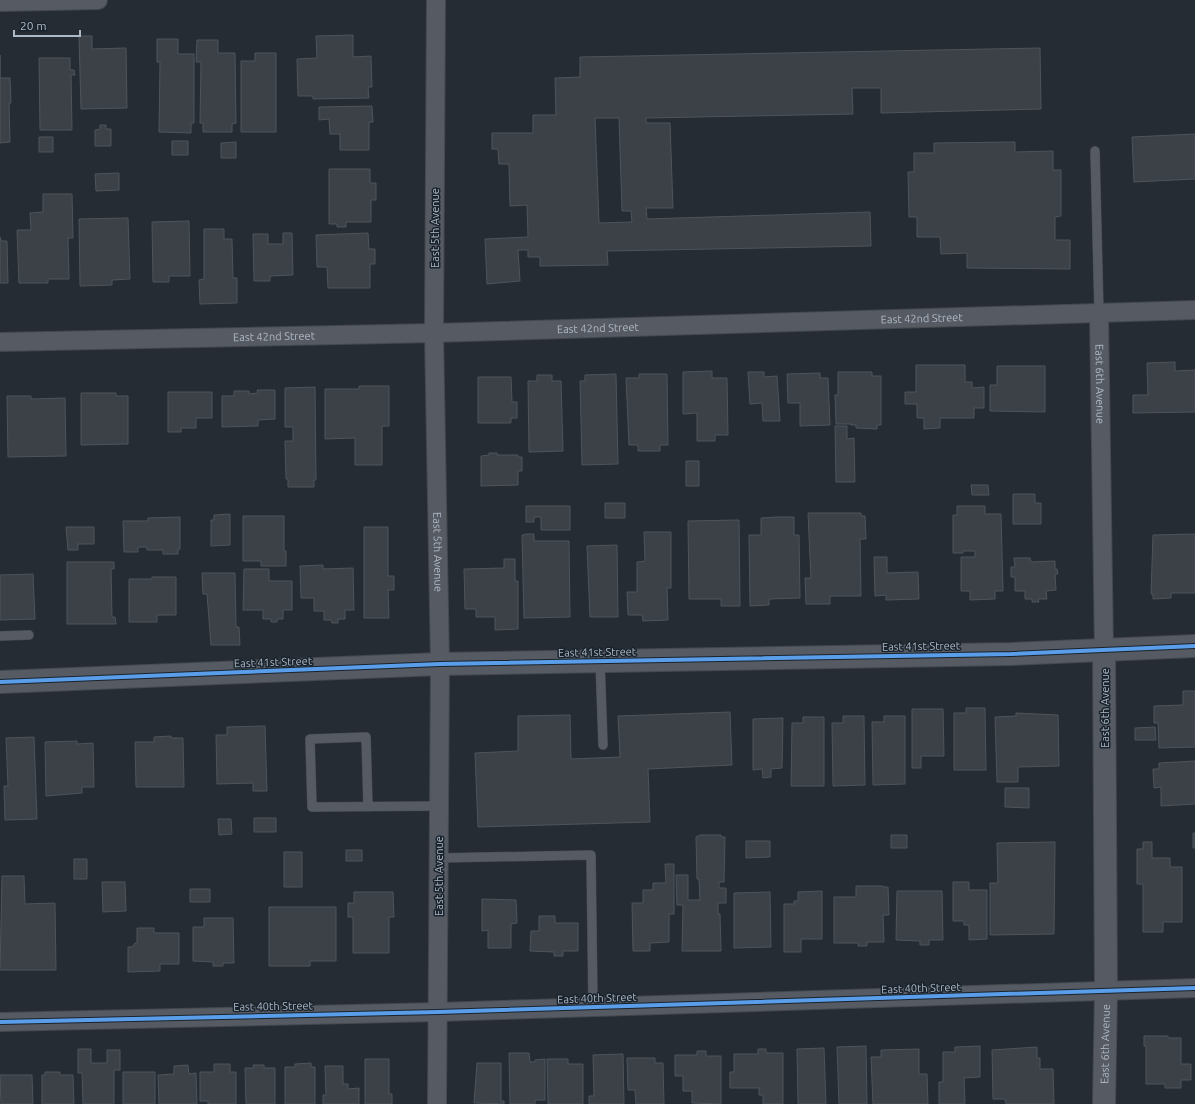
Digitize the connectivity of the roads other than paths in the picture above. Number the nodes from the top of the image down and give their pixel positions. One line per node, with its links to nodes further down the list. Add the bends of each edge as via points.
1 (98, 0): 3 (street)
2 (436, 0): 7 (street, East 5th Avenue)
3 (0, 2)
4 (1095, 151): 6 (lane)
5 (1195, 310): 6 (street, East 42nd Street)
6 (1099, 313): 7 (street, East 42nd Street); 12 (street, East 6th Avenue)
7 (434, 334): 8 (street, East 42nd Street); 14 (street, East 5th Avenue)
8 (0, 342)
9 (29, 635): 10 (lane)
10 (0, 636)
11 (1195, 646): 12 (street, East 41st Street)
12 (1104, 651): 13 (street, East 41st Street); 21 (street, East 6th Avenue)
13 (600, 661): 14 (street, East 41st Street); 16 (lane)
14 (440, 664): 15 (street, East 41st Street); 18 (street, East 5th Avenue)
15 (0, 682)
16 (603, 746)
17 (368, 806): 17 (lane, via 312,807 310,739 366,737); 18 (lane)
18 (439, 806): 19 (street, East 5th Avenue)
19 (439, 858): 22 (lane, via 591,855); 23 (street, East 5th Avenue)
20 (1195, 988): 21 (street, East 40th Street)
21 (1106, 991): 22 (street, East 40th Street); 26 (street, East 6th Avenue)
22 (593, 1007): 23 (street, East 40th Street)
23 (438, 1012): 24 (street, East 40th Street); 25 (street, East 5th Avenue)
24 (0, 1022)
25 (437, 1104)
26 (1104, 1104)

